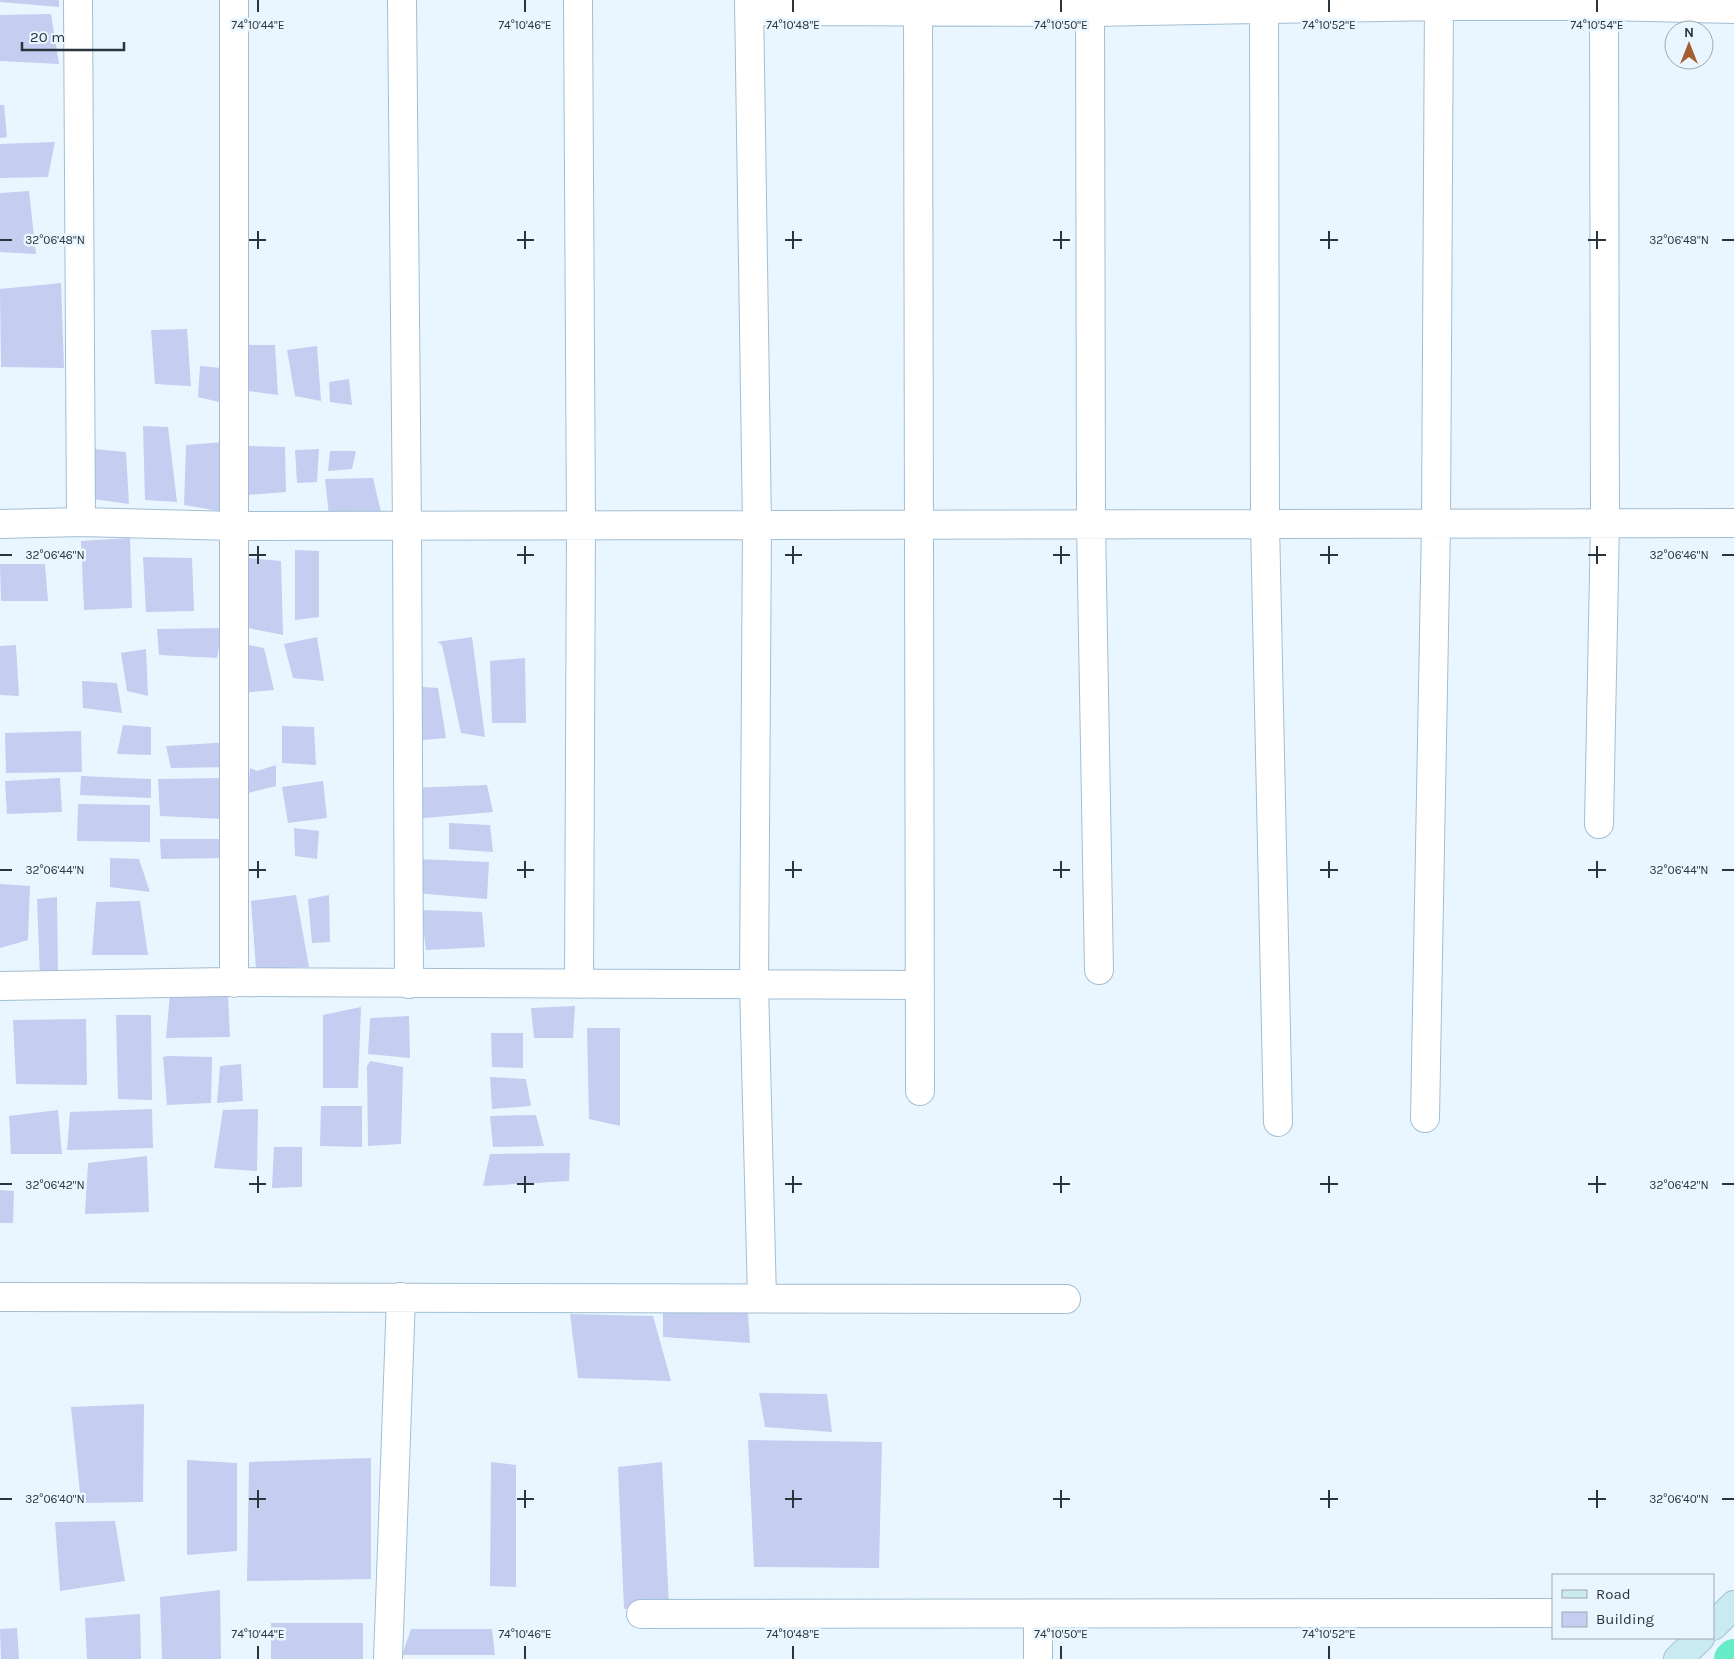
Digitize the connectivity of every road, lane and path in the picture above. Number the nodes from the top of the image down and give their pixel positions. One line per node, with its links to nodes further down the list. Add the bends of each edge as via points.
1 (78, 0): 12 (street)
2 (234, 0): 22 (street)
3 (402, 0): 23 (street)
4 (578, 0): 19 (street)
5 (1439, 3): 6 (street); 10 (street); 18 (street)
6 (1264, 5): 9 (street); 17 (street)
7 (749, 6): 8 (street); 20 (street)
8 (918, 6): 9 (street); 21 (street)
9 (1090, 6): 16 (street)
10 (1604, 6): 11 (street); 14 (street)
11 (1734, 9)
12 (81, 522): 15 (street); 22 (street)
13 (1734, 522): 14 (street)
14 (1605, 523): 18 (street); 24 (street)
15 (0, 524)
16 (1091, 524): 17 (street); 21 (street); 25 (street)
17 (1265, 524): 18 (street); 34 (street)
18 (1436, 524): 33 (street)
19 (581, 525): 20 (street); 23 (street); 28 (street)
20 (757, 525): 21 (street); 29 (street)
21 (920, 525): 30 (street)
22 (234, 526): 23 (street); 26 (street)
23 (407, 526): 27 (street)
24 (1599, 824)
25 (1099, 970)
26 (234, 983): 27 (street); 31 (street)
27 (409, 984): 28 (street)
28 (579, 984): 29 (street)
29 (754, 985): 30 (street); 37 (street)
30 (920, 985): 32 (street)
31 (0, 986)
32 (920, 1091)
33 (1425, 1118)
34 (1278, 1122)
35 (0, 1297): 36 (street)
36 (401, 1297): 37 (street); 43 (street)
37 (762, 1298): 38 (street)
38 (1066, 1299)
39 (1552, 1613): 41 (street)
40 (641, 1614): 41 (street)
41 (1038, 1614): 44 (street)
42 (1699, 1639): 45 (main road)
43 (388, 1659)
44 (1038, 1659)
45 (1678, 1659)

